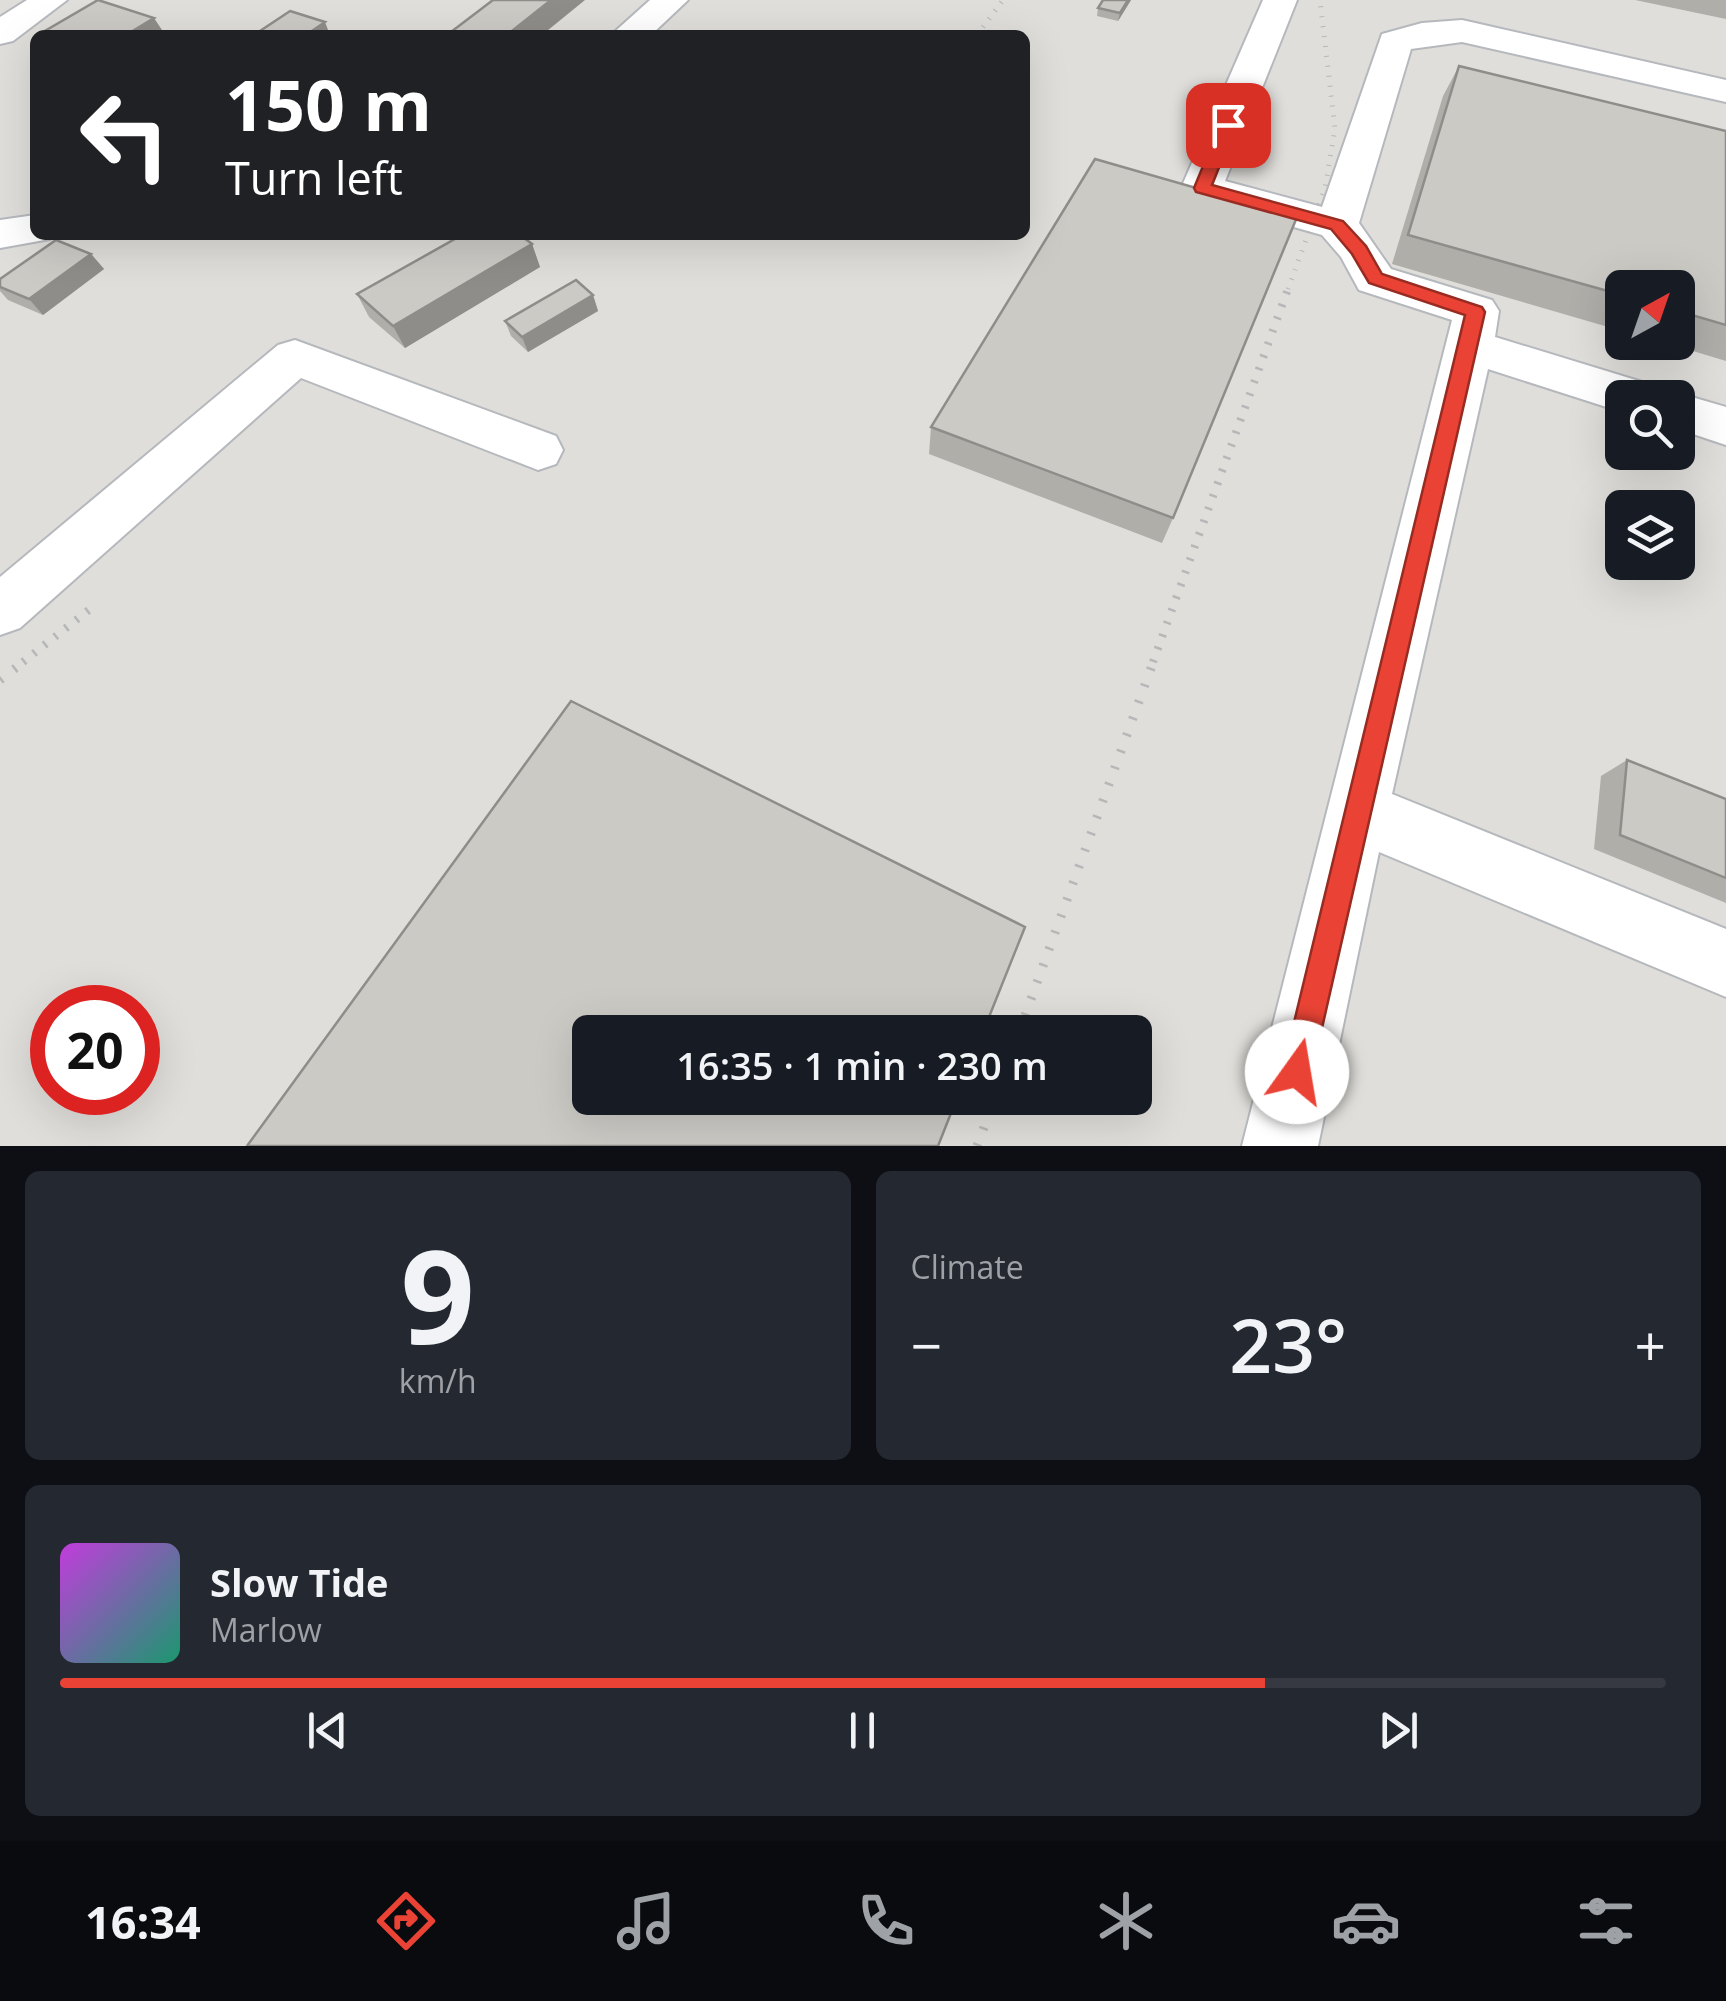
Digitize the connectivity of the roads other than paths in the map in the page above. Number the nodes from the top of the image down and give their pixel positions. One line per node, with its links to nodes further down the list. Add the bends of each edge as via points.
1 (50, 0): 5 (lane)
2 (671, 0): 4 (lane)
3 (1280, 0): 7 (lane, via 1202,188)
4 (636, 30)
5 (0, 33)
6 (1726, 91): 7 (lane, via 1462,31 1395,42)
7 (1337, 225): 10 (lane, via 1375,279 1476,312)
8 (30, 229): 9 (lane)
9 (0, 234)
10 (1470, 346): 11 (lane); 16 (lane)
11 (1605, 389)
12 (1695, 416): 13 (lane)
13 (1726, 426)
14 (538, 450): 15 (lane, via 294,356)
15 (0, 611)
16 (1356, 811): 17 (lane); 18 (lane)
17 (1726, 964)
18 (1280, 1146)

